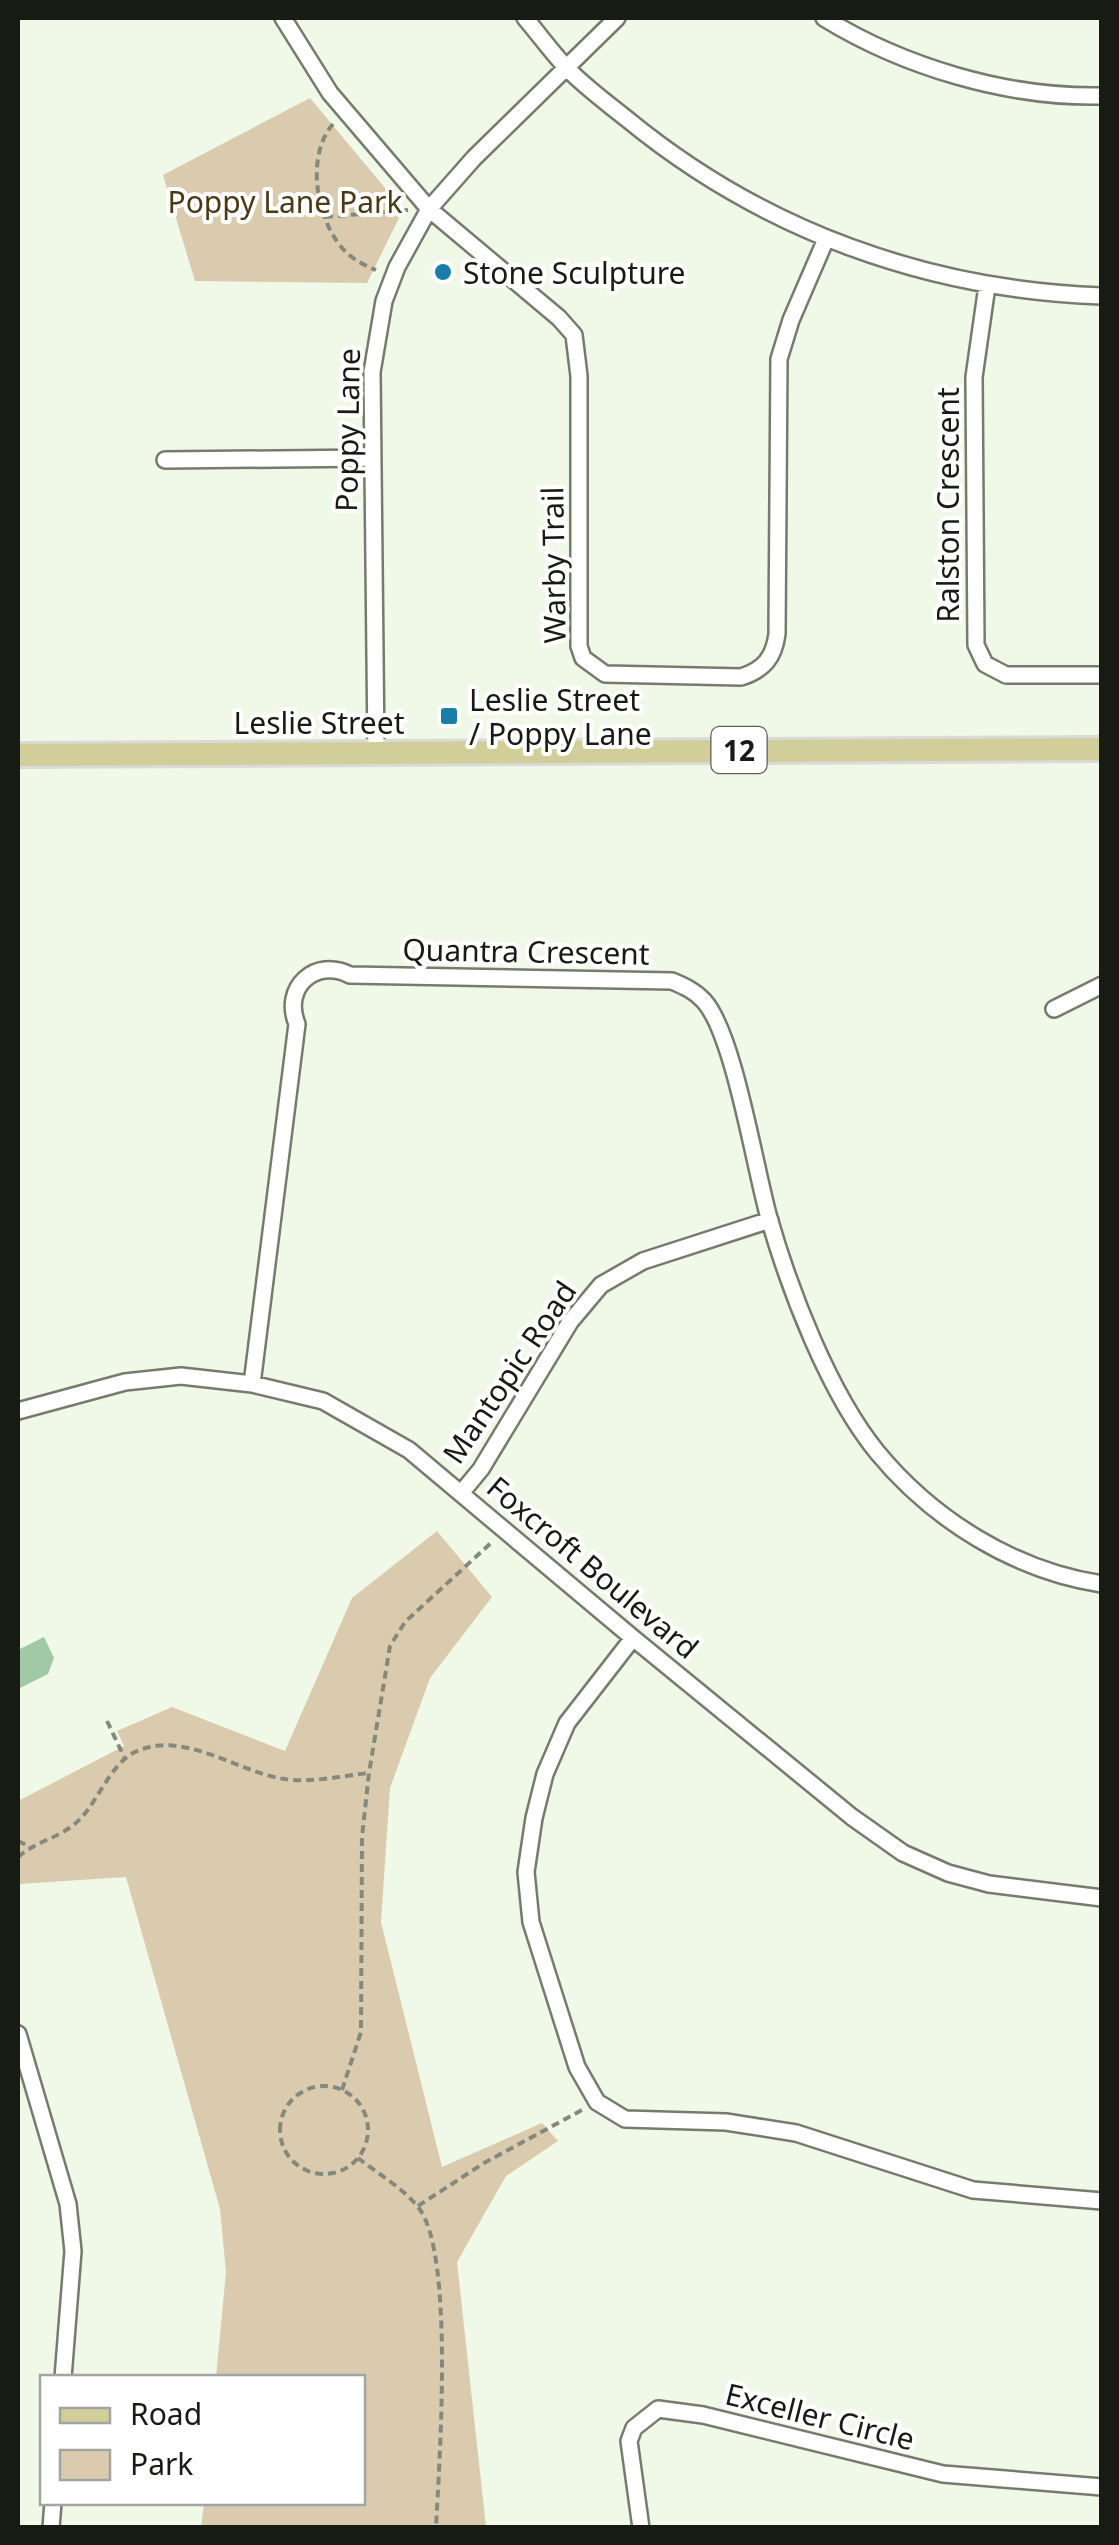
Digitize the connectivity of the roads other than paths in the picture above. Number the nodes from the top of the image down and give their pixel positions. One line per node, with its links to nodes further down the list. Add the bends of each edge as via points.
1 (282, 18): 7 (street, Warby Trail, via 330,92)
2 (525, 18): 5 (street)
3 (617, 18): 5 (street, Poppy Lane)
4 (824, 18): 6 (street, via 896,53 986,82)
5 (566, 67): 7 (street, Poppy Lane); 8 (street, via 691,168)
6 (1102, 96)
7 (429, 209): 8 (street, Warby Trail, via 574,335 579,646 593,668 617,676 740,677 760,668 775,648 779,359); 11 (street, Poppy Lane, via 397,266 378,321)
8 (826, 240): 9 (street)
9 (987, 286): 10 (street); 13 (street, Ralston Crescent, via 974,376 976,645 986,664 1006,675)
10 (1102, 296)
11 (372, 458): 12 (street); 15 (street, Poppy Lane)
12 (165, 460)
13 (1102, 676)
14 (1102, 749): 15 (main road, Leslie Street / 12)
15 (376, 751): 16 (main road, Leslie Street / 12)
16 (18, 755)
17 (1102, 984): 18 (street)
18 (1054, 1010)
19 (770, 1220): 20 (street, Quantra Crescent, via 720,1029 693,991 672,981 350,976 321,970 292,999 297,1024); 22 (street, Mantopic Road, via 643,1262 601,1285 570,1322); 23 (street, Quantra Crescent, via 807,1325 877,1452 945,1517 985,1544)
20 (252, 1384): 21 (street, Foxcroft Boulevard, via 181,1376); 22 (street, Foxcroft Boulevard, via 324,1401 409,1450)
21 (19, 1407)
22 (462, 1492): 24 (street, Foxcroft Boulevard)
23 (1102, 1584)
24 (633, 1638): 25 (street, Foxcroft Boulevard, via 903,1853 989,1884); 27 (street, via 567,1724 545,1774 526,1872 531,1922 577,2067 597,2102 625,2120 726,2122 796,2133 972,2190)
25 (1102, 1898)
26 (18, 2034): 28 (street, via 68,2204 73,2251)
27 (1102, 2201)
28 (63, 2375)
29 (1102, 2487): 30 (street, Exceller Circle, via 943,2474 658,2409 628,2441)
30 (642, 2528)

